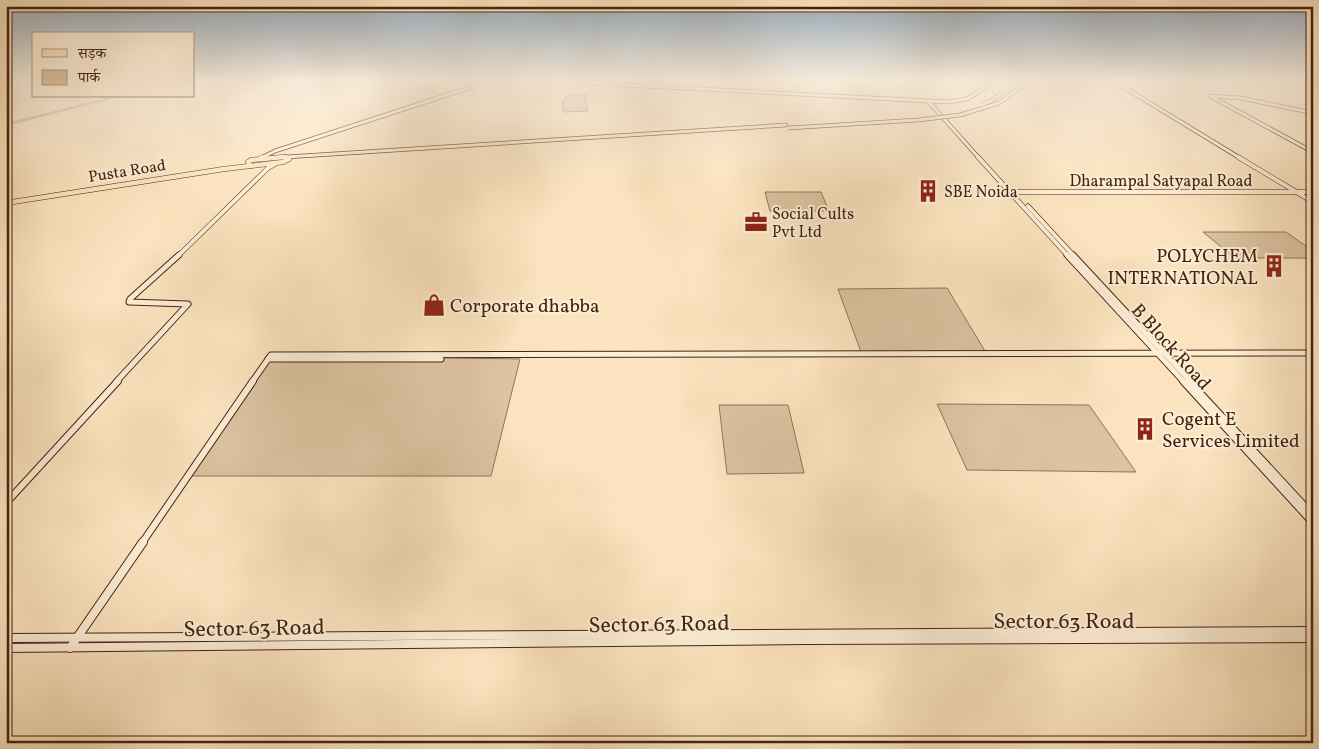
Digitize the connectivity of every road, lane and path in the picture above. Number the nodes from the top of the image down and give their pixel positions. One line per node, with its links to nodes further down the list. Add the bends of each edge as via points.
1 (387, 115): 10 (street)
2 (934, 115): 8 (main road, bridge)
3 (943, 115): 22 (street, B Block Road)
4 (960, 115): 8 (main road, bridge)
5 (1172, 115): 20 (street)
6 (1245, 115): 11 (street)
7 (768, 126): 8 (main road); 9 (main road); 14 (main road); 14 (main road, via 309,160)
8 (787, 127)
9 (776, 132)
10 (281, 150): 12 (street); 13 (street)
11 (1313, 152)
12 (279, 156): 13 (main road, Pusta Road); 14 (main road, Pusta Road)
13 (260, 158): 15 (main road, Pusta Road)
14 (287, 159): 16 (main road, Pusta Road)
15 (251, 160): 18 (main road, via 248,162); 24 (main road, Pusta Road, via 218,169)
16 (278, 163): 17 (main road, Pusta Road); 19 (street)
17 (262, 165): 18 (main road, Pusta Road); 19 (street)
18 (251, 166): 24 (main road, Pusta Road)
19 (268, 168): 27 (street, via 130,300 132,303 188,304)
20 (1301, 193): 21 (street, Dharampal Satyapal Road); 22 (street, Dharampal Satyapal Road); 23 (street)
21 (1313, 193)
22 (1014, 194): 26 (street, B Block Road)
23 (1313, 200)
24 (6, 202)
25 (1313, 355): 26 (street)
26 (1163, 356): 28 (street, B Block Road); 29 (street, B Block Road); 31 (street, via 269,357)
27 (6, 503)
28 (1313, 515)
29 (1313, 523)
30 (1313, 631): 31 (street, Sector 63 Road)
31 (77, 637): 32 (street, Sector 63 Road); 35 (street)
32 (6, 638)
33 (1313, 638): 35 (street, Sector 63 Road)
34 (6, 648): 35 (street, Sector 63 Road)
35 (70, 648)

